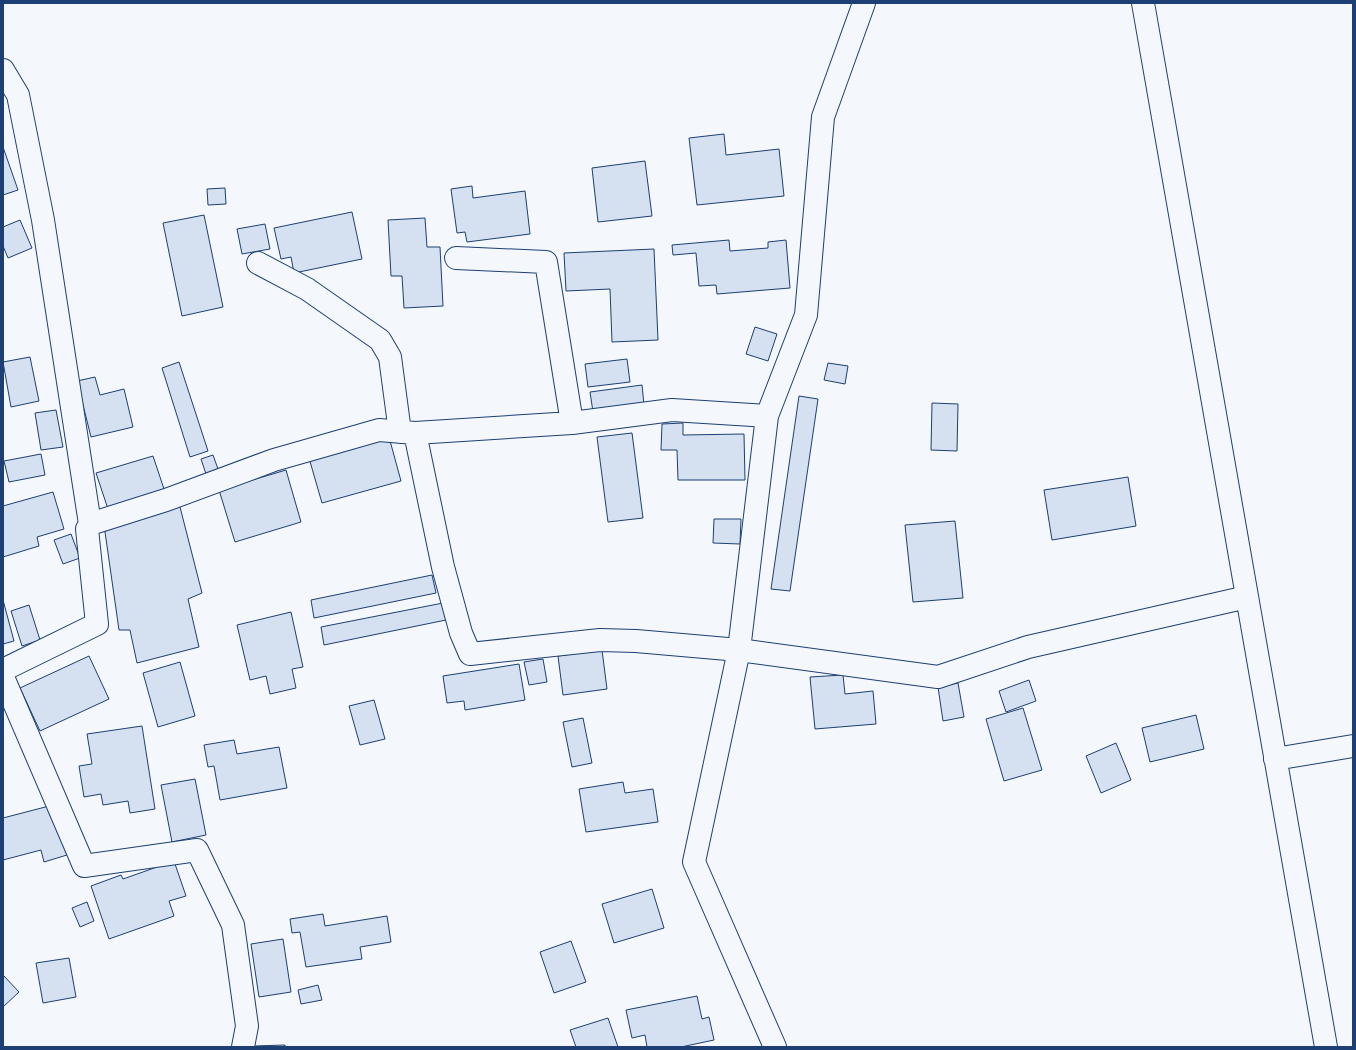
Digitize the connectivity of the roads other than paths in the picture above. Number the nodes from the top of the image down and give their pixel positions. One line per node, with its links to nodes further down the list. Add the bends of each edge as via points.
1 (864, 3): 6 (street, via 823,118 806,315)
2 (1143, 3): 10 (street)
3 (3, 70): 9 (street, via 18,95 43,220)
4 (456, 258): 7 (street, via 546,262)
5 (258, 263): 8 (street, via 307,289 380,340 390,357)
6 (766, 416): 7 (street, via 672,410); 11 (street)
7 (572, 424): 8 (street)
8 (408, 432): 9 (street, via 379,430 274,460 166,500); 11 (street, via 460,633 470,654 600,640)
9 (90, 524): 12 (street, via 87,529 97,624)
10 (1247, 597): 11 (street, via 1028,647 938,677); 15 (street)
11 (739, 650): 17 (street, via 694,862)
12 (3, 670)
13 (3, 676): 16 (street, via 84,866 196,850 233,925 247,1026)
14 (1353, 746): 15 (street)
15 (1276, 759): 18 (street)
16 (243, 1047)
17 (775, 1047)
18 (1326, 1047)

